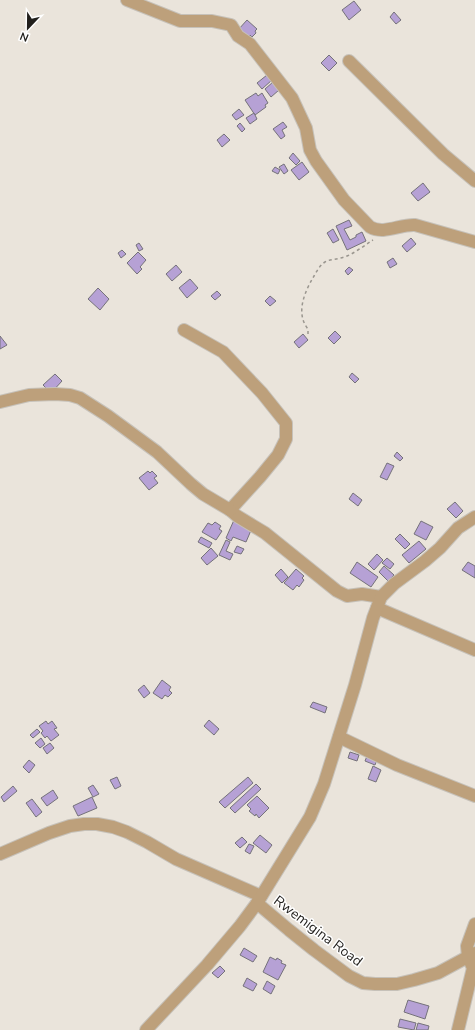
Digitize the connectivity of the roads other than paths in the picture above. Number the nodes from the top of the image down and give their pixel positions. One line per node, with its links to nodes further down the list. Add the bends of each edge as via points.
1 (127, 0): 4 (street, via 180,21 212,21 231,25 238,36 250,44 292,98 306,128 310,150 316,161 344,200 370,227 380,231 410,224)
2 (349, 61): 3 (street, via 443,154)
3 (475, 181)
4 (475, 242)
5 (184, 330): 7 (street, via 223,352 262,393 286,424 286,439 278,455)
6 (0, 402): 7 (street, via 29,395 55,394 80,398 157,452 203,494)
7 (230, 510): 9 (street, via 265,533 337,591 347,596 362,594)
8 (475, 517): 9 (street, via 458,528 440,548 394,584)
9 (379, 602): 10 (street); 11 (street)
10 (475, 650)
11 (339, 737): 12 (street, via 397,765); 14 (street, via 310,818)
12 (475, 796)
13 (0, 854): 14 (street, Rwemigina Road, via 70,826 97,824 127,832)
14 (259, 900): 16 (street, Rwemigina Road, via 289,930 314,950 349,976 363,983 397,984 414,980 438,973); 17 (street, via 207,966)
15 (475, 924): 16 (street, via 467,946)
16 (471, 955): 18 (street, via 473,968)
17 (146, 1030)
18 (458, 1030)

